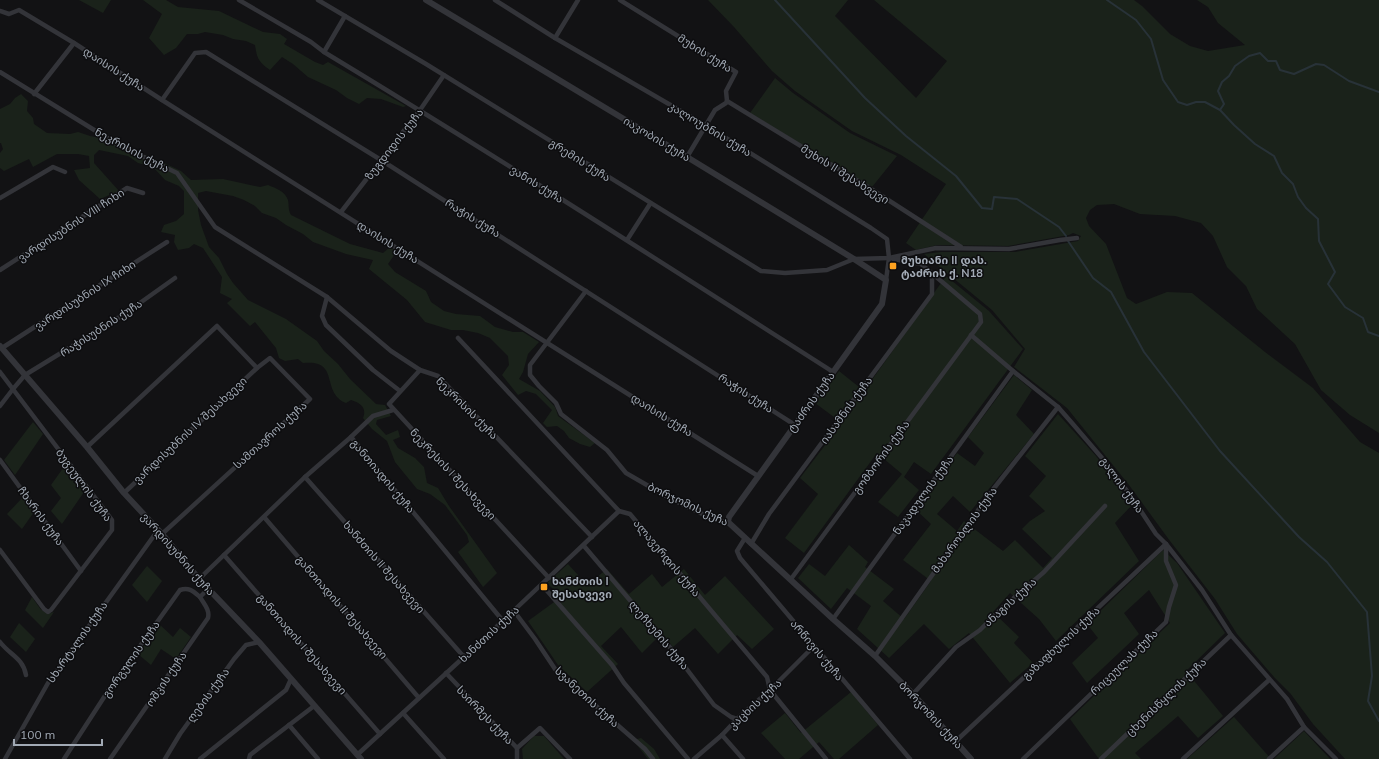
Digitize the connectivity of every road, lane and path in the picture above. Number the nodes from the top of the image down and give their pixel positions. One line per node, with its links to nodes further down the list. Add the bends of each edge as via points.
1 (239, 0): 11 (street, ვანის ქუჩა)
2 (318, 0): 8 (street, გრემის ქუჩა)
3 (426, 0): 19 (street, იაკობის ქუჩა)
4 (495, 0): 9 (street, კალოუბნის ქუჩა)
5 (578, 0): 9 (street)
6 (620, 0): 16 (street, მუხის ქუჩა, via 736,72 726,91)
7 (0, 11): 10 (street, via 10,14 19,10)
8 (345, 16): 11 (street); 13 (street, გრემის ქუჩა)
9 (555, 38): 18 (street, კალოუბნის ქუჩა)
10 (74, 43): 14 (street, დაისის ქუჩა); 15 (street, დაისის ქუჩა)
11 (324, 52): 17 (street, ვანის ქუჩა)
12 (0, 72): 14 (street, ნეკრისის ქუჩა)
13 (444, 75): 17 (street, ზუგდიდის ქუჩა); 24 (street, გრემის ქუჩა)
14 (34, 94): 37 (street, ნეკრისის ქუჩა, via 117,144 177,174 215,227)
15 (162, 100): 20 (street, რაჭის ქუჩა, via 195,53 206,52); 25 (street, დაისის ქუჩა)
16 (727, 100): 18 (street, via 726,104 715,110); 29 (street, მუხის II შესახვევი)
17 (420, 110): 20 (street, ზუგდიდის ქუჩა); 27 (street, ვანის ქუჩა)
18 (705, 125): 19 (street); 30 (street, კალოუბნის ქუჩა, via 887,239)
19 (687, 157): 31 (street, იაკობის ქუჩა)
20 (382, 160): 25 (street, ზუგდიდის ქუჩა); 36 (street, რაჭის ქუჩა)
21 (65, 172): 23 (street, via 53,167)
22 (144, 194): 32 (street, ვარდისუბნის VIII ჩიხი, via 127,188)
23 (0, 198)
24 (650, 204): 27 (street); 31 (street, გრემის ქუჩა, via 761,271 785,273 826,270)
25 (341, 212): 40 (street, დაისის ქუჩა)
26 (1077, 238): 29 (street, via 1009,249)
27 (627, 240): 46 (street, ვანის ქუჩა)
28 (167, 242): 41 (street, ვარდისუბნის IX ჩიხი)
29 (962, 248): 30 (street, via 936,248)
30 (889, 258): 31 (street); 33 (street, via 921,264); 35 (street, კალოუბნის ქუჩა)
31 (854, 259): 35 (street, იაკობის ქუჩა)
32 (0, 270)
33 (932, 273): 38 (street, via 980,314 981,322); 67 (street, იასამნის ქუჩა, via 932,294 769,514)
34 (175, 278): 47 (street, რაჭისუბნის ქუჩა, via 123,315)
35 (886, 280): 46 (street, ტაძრის ქუჩა, via 882,304)
36 (586, 290): 40 (street, ბორჯომის ქუჩა); 53 (street, რაჭის ქუჩა)
37 (327, 297): 43 (street, ნეკრისის ქუჩა, via 391,351); 49 (street, via 322,316 326,325 373,370)
38 (971, 335): 44 (street, გალის ქუჩა); 75 (street, გომბორის ქუჩა)
39 (458, 338): 61 (street, ალავერდის ქუჩა)
40 (546, 342): 57 (street, დაისის ქუჩა); 63 (street, ბორჯომის ქუჩა, via 530,365 530,375 556,403 561,414 607,450 626,473 684,505 716,520)
41 (1, 347): 47 (street, ვარდისუბნის ქუჩა)
42 (257, 368): 55 (street, via 217,326); 59 (street, ვარდისუბნის IV შესახვევი); 64 (street, სამთავროს ქუჩა, via 270,358 310,399)
43 (420, 370): 49 (street); 65 (street, ნეკრისის ქუჩა, via 438,376)
44 (1013, 371): 51 (street, გალის ქუჩა); 80 (street, ნაკადულის ქუჩა)
45 (0, 372): 48 (street, ბუგეულის ქუჩა)
46 (833, 372): 53 (street, ტაძრის ქუჩა)
47 (25, 375): 48 (street, რაჭისუბნის ქუჩა); 55 (street, ვარდისუბნის ქუჩა)
48 (13, 388): 50 (street, რაჭისუბნის ქუჩა); 72 (street, ბუგეულის ქუჩა, via 112,520 112,530)
49 (400, 391): 52 (street, via 388,404)
50 (0, 406)
51 (1058, 407): 68 (street, გალის ქუჩა, via 1102,458 1156,534); 86 (street, მახარობლის ქუჩა, via 991,492)
52 (393, 410): 54 (street, via 373,416); 74 (street, ნეკრესის I შესახვევი)
53 (795, 425): 57 (street, ტაძრის ქუჩა)
54 (351, 437): 58 (street, განთიადის ქუჩა); 81 (street, განთიადის ქუჩა)
55 (87, 447): 59 (street, ვარდისუბნის ქუჩა)
56 (0, 460): 72 (street, ჩხარის ქუჩა)
57 (758, 476): 63 (street, ტაძრის ქუჩა)
58 (305, 477): 62 (street, განთიადის ქუჩა); 87 (street, ხანძთის II შესახვევი)
59 (124, 492): 64 (street, ვარდისუბნის ქუჩა)
60 (1105, 506): 93 (street, ანაგის ქუჩა, via 1044,572 980,630 956,647)
61 (619, 511): 65 (street, ხანძთის ქუჩა); 92 (street, ალავერდის ქუჩა, via 630,514 767,677)
62 (264, 517): 71 (street, განთიადის ქუჩა); 94 (street, განთიადის II შესახვევი)
63 (728, 522): 66 (street, ბორჯომის ქუჩა)
64 (160, 532): 73 (street, ვარდისუბნის ქუჩა); 105 (street, სხარტალის ქუჩა, via 48,683)
65 (592, 537): 69 (street, ხანძთის ქუჩა)
66 (745, 538): 67 (street, ბორჯომის ქუჩა); 85 (street, არწივის ქუჩა, via 736,551 740,558)
67 (751, 544): 75 (street, ბორჯომის ქუჩა)
68 (1166, 544): 82 (street, გალის ქუჩა, via 1202,590); 102 (street, გაზაფხულის ქუჩა); 122 (street, რიცეულას ქუჩა, via 1166,561 1176,585 1166,622)
69 (584, 546): 74 (street, ხანძთის ქუჩა); 97 (street, ლეჩხუმის ქუჩა, via 673,651 714,705)
70 (0, 550): 72 (street, ბუგეულის ქუჩა, via 48,612)
71 (224, 555): 73 (street, განთიადის ქუჩა); 100 (street, განთიადის I შესახვევი)
72 (81, 571)
73 (199, 578): 77 (street, ვარდისუბნის ქუჩა)
74 (549, 578): 76 (street, ხანძთის ქუჩა)
75 (791, 579): 80 (street, ბორჯომის ქუჩა)
76 (542, 584): 79 (street, ხანძთის ქუჩა); 116 (street)
77 (208, 589): 78 (street); 84 (street, ვარდისუბნის ქუჩა)
78 (200, 597): 106 (street, გორგულის ქუჩა, via 191,589 180,590 110,688); 107 (street, ოშკის ქუჩა, via 207,608 208,618)
79 (514, 610): 81 (street, ხანძთის ქუჩა); 115 (street, სვანეთის ქუჩა, via 555,669)
80 (833, 619): 86 (street, ბორჯომის ქუჩა)
81 (503, 621): 87 (street, ხანძთის ქუჩა)
82 (1231, 635): 91 (street, გალის ქუჩა); 123 (street, ცხენისწყლის ქუჩა)
83 (0, 642): 89 (street, via 18,658)
84 (259, 642): 90 (street, ვარდისუბნის ქუჩა); 108 (street, ღების ქუჩა, via 246,645 234,658)
85 (814, 646): 92 (street, კაცხის ქუჩა); 120 (street, არწივის ქუჩა)
86 (874, 656): 93 (street, ბორჯომის ქუჩა)
87 (464, 657): 88 (street, ხანძთის ქუჩა)
88 (446, 673): 94 (street, ხანძთის ქუჩა); 103 (street, საირმეს ქუჩა)
89 (26, 675)
90 (290, 679): 95 (street, ვარდისუბნის ქუჩა); 109 (street, via 286,690)
91 (1269, 680): 99 (street, გალის ქუჩა, via 1287,699); 124 (street)
92 (770, 690): 97 (street, კაცხის ქუჩა); 119 (street, ალავერდის ქუჩა)
93 (913, 694): 102 (street, ბორჯომის ქუჩა)
94 (419, 698): 96 (street, ხანძთის ქუჩა)
95 (314, 706): 98 (street); 104 (street, ვარდისუბნის ქუჩა)
96 (403, 713): 100 (street, ხანძთის ქუჩა); 112 (street)
97 (738, 719): 101 (street, კაცხის ქუჩა)
98 (289, 725): 110 (street, via 250,755); 111 (street)
99 (1304, 727): 125 (street); 126 (street, გალის ქუჩა)
100 (380, 734): 104 (street, ხანძთის ქუჩა)
101 (722, 735): 117 (street, კაცხის ქუჩა); 118 (street)
102 (956, 741): 121 (street, ბორჯომის ქუჩა)
103 (517, 748): 113 (street, საირმეს ქუჩა); 114 (street, via 540,728)
104 (359, 757)
105 (5, 759)
106 (64, 759)
107 (110, 759)
108 (165, 759)
109 (200, 759)
110 (249, 759)
111 (318, 759)
112 (444, 759)
113 (517, 759)
114 (570, 759)
115 (653, 759)
116 (688, 759)
117 (694, 759)
118 (743, 759)
119 (826, 759)
120 (910, 759)
121 (971, 759)
122 (1023, 759)
123 (1101, 759)
124 (1184, 759)
125 (1269, 759)
126 (1336, 759)

